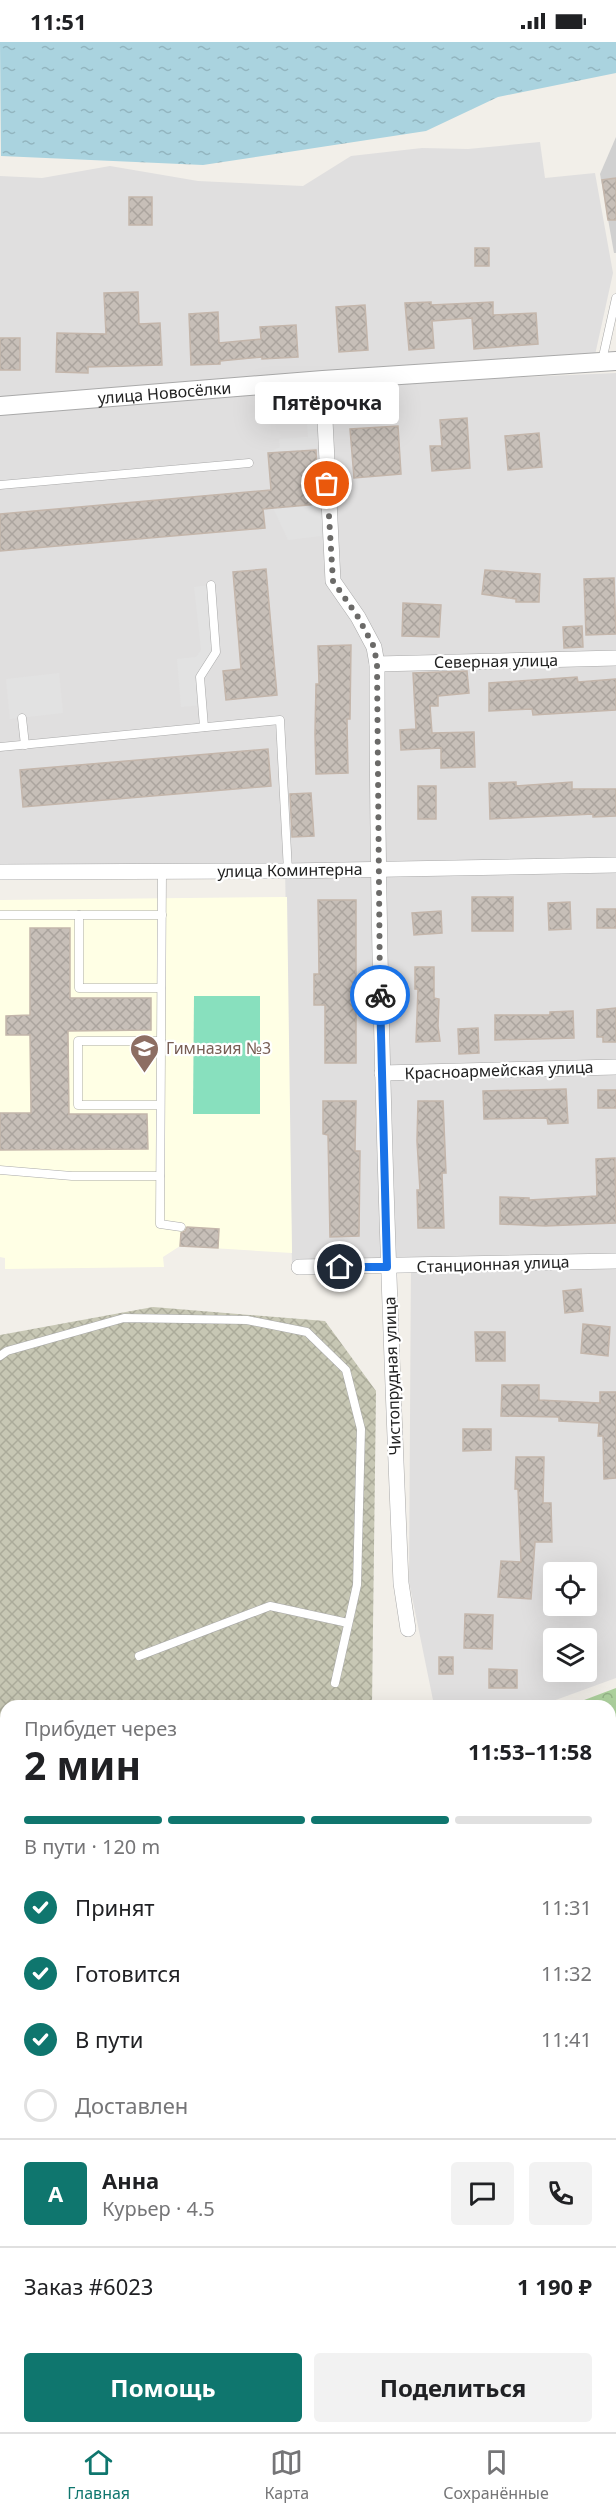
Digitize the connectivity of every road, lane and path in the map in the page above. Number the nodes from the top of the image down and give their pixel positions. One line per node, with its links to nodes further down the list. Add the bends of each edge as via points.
1 (616, 298): 2 (lane)
2 (609, 361): 3 (street, улица Новосёлки)
3 (323, 380): 4 (street, улица Новосёлки); 9 (street, Чистопрудная улица, via 333,581 374,647)
4 (0, 406)
5 (249, 463): 6 (lane)
6 (0, 485)
7 (211, 585): 11 (lane, via 216,652 200,677)
8 (616, 658): 9 (street, Северная улица)
9 (377, 664): 15 (street, Чистопрудная улица)
10 (22, 718): 12 (lane)
11 (204, 727): 12 (lane); 17 (lane, via 280,720)
12 (25, 745): 13 (lane)
13 (0, 747)
14 (616, 865): 15 (street, улица Коминтерна)
15 (377, 869): 17 (street, улица Коминтерна); 25 (street, Чистопрудная улица)
16 (162, 871): 17 (street, улица Коминтерна); 18 (street, улица Коминтерна); 21 (lane)
17 (288, 871)
18 (0, 872)
19 (0, 915): 20 (lane)
20 (79, 915): 21 (lane); 22 (lane, via 79,988)
21 (162, 915): 22 (lane)
22 (161, 988): 23 (lane)
23 (161, 1041): 26 (lane); 26 (lane, via 78,1041 78,1105)
24 (616, 1067): 25 (street, Красноармейская улица)
25 (382, 1073): 32 (street, Чистопрудная улица)
26 (160, 1105): 28 (lane)
27 (0, 1170): 28 (lane, via 72,1176)
28 (160, 1176): 29 (lane, via 160,1224)
29 (181, 1227)
30 (616, 1261): 32 (street, Станционная улица)
31 (299, 1267): 32 (street, Станционная улица)
32 (387, 1267): 35 (street, Чистопрудная улица, via 401,1583)
33 (0, 1356): 34 (lane, via 124,1318 247,1320 307,1332 346,1370 361,1429 357,1584)
34 (348, 1623): 36 (lane, via 270,1606); 37 (lane)
35 (408, 1629)
36 (139, 1656)
37 (335, 1683)

